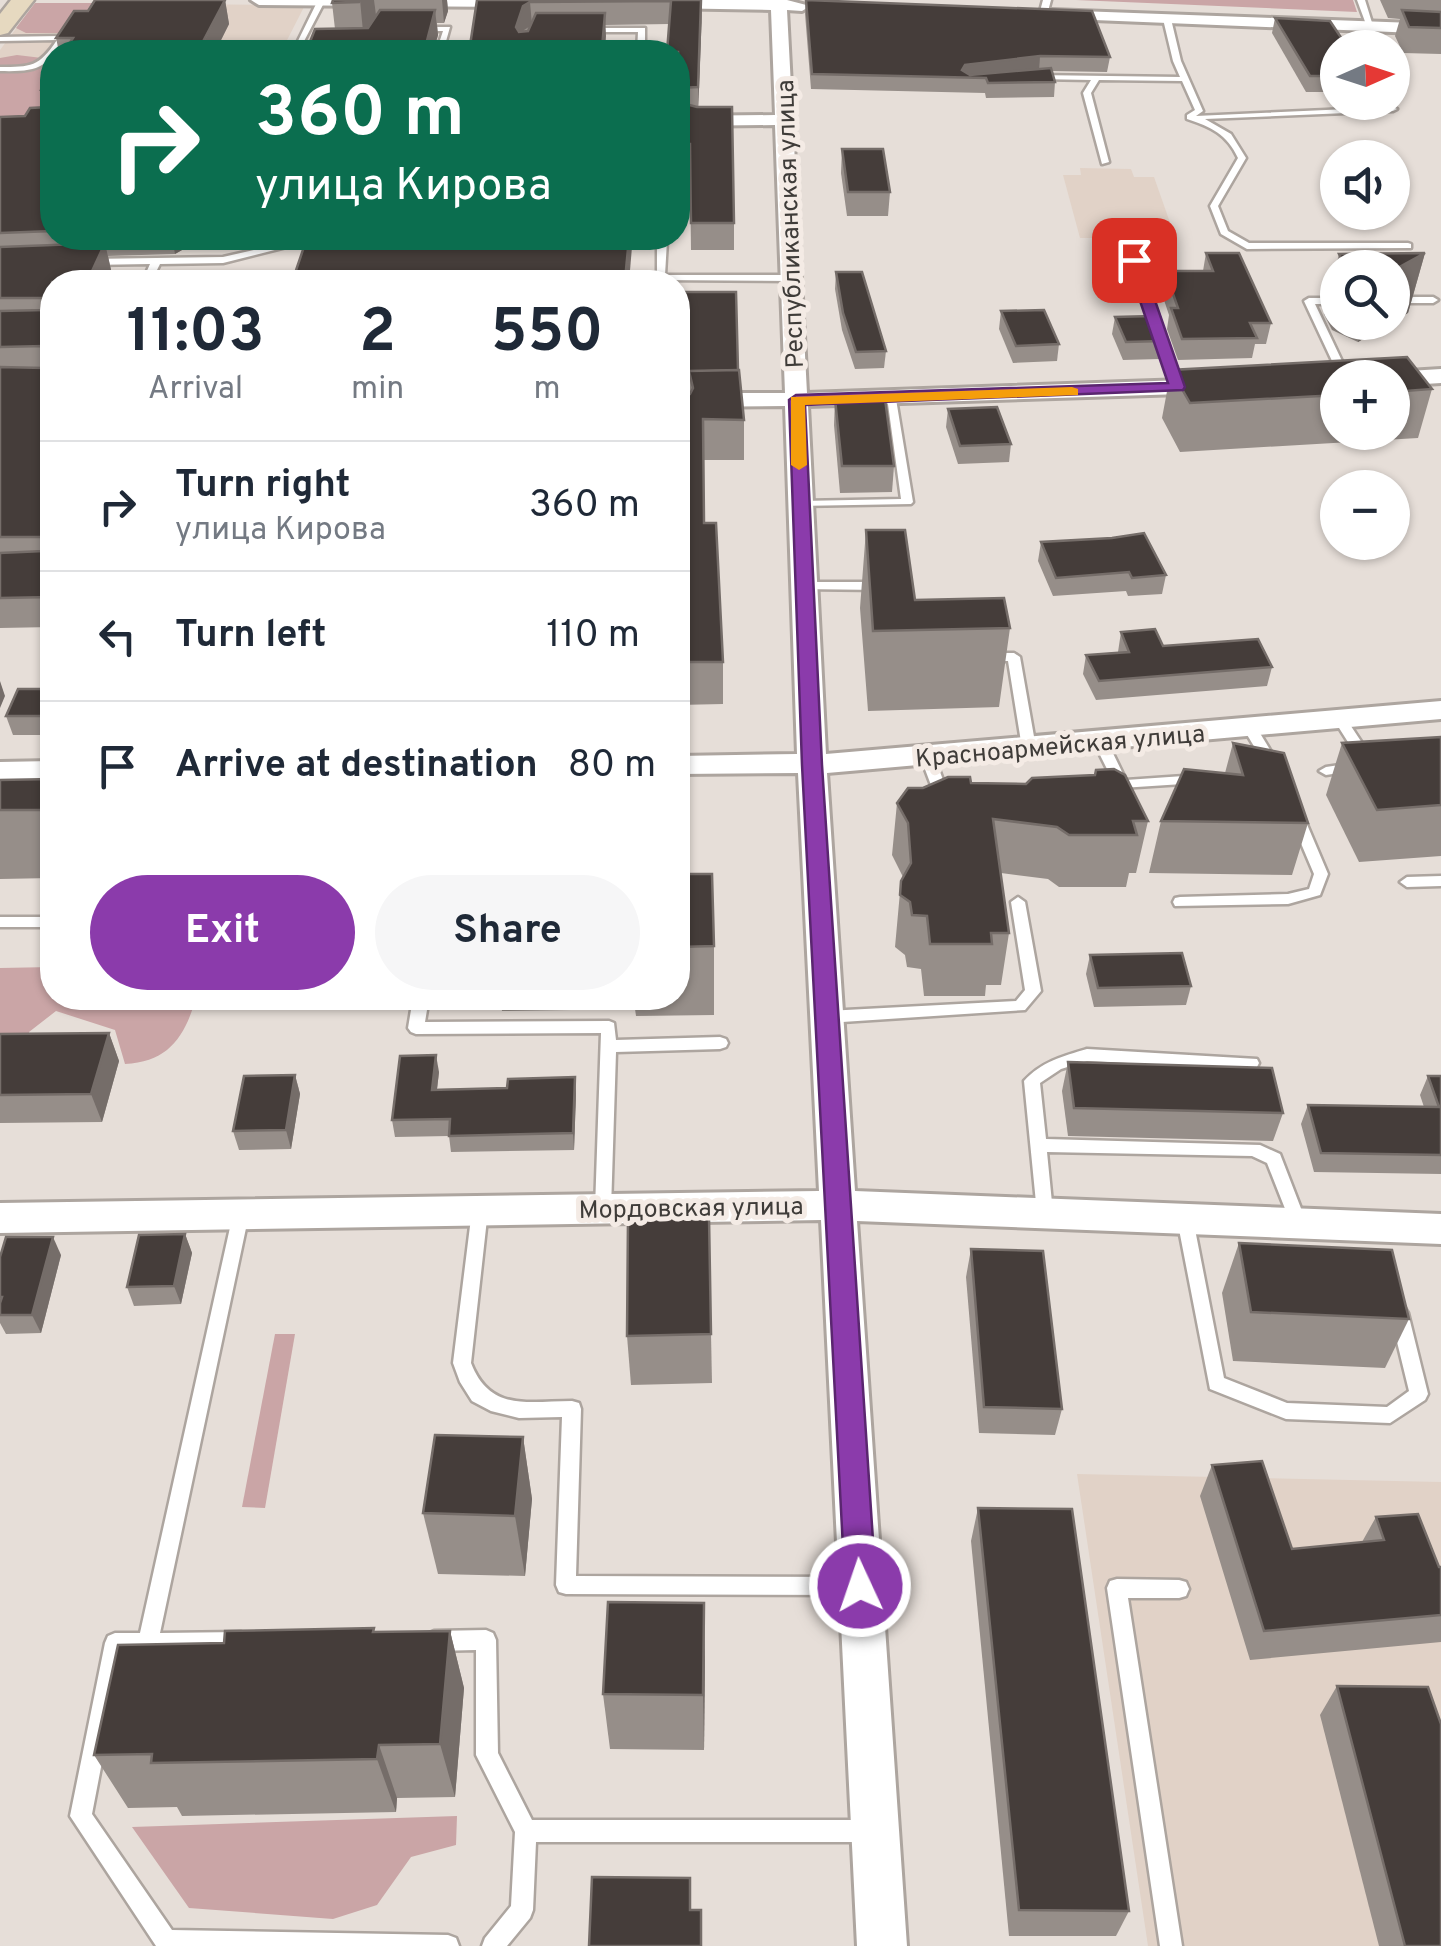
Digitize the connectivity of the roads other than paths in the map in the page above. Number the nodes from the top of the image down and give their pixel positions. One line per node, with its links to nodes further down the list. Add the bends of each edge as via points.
1 (22, 0): 12 (main road)
2 (259, 0): 3 (street)
3 (321, 0): 5 (street); 18 (lane)
4 (1361, 0): 11 (lane)
5 (531, 2)
6 (779, 2): 7 (street); 8 (street); 29 (street, Республиканская улица)
7 (648, 3)
8 (818, 6)
9 (1039, 10): 10 (street)
10 (1167, 19): 11 (street, via 1285,16); 25 (lane)
11 (1371, 26): 14 (street)
12 (0, 28)
13 (412, 29): 19 (lane, via 447,29)
14 (1441, 29)
15 (569, 30): 20 (lane, via 642,30)
16 (0, 39): 17 (lane)
17 (61, 40)
18 (301, 40)
19 (444, 40)
20 (642, 40)
21 (40, 67): 22 (lane)
22 (0, 69)
23 (1096, 78): 24 (lane); 25 (lane); 30 (lane, via 1087,93)
24 (1025, 79)
25 (1184, 79): 27 (lane, via 1200,111)
26 (1320, 112): 27 (lane)
27 (1190, 118): 31 (lane, via 1218,126 1238,146 1242,158 1214,206 1224,232 1246,246)
28 (690, 120): 29 (street)
29 (784, 120): 37 (street, Республиканская улица)
30 (1105, 162)
31 (1408, 246)
32 (260, 250): 34 (lane, via 223,260)
33 (1134, 260): 48 (lane)
34 (156, 261): 35 (lane); 36 (lane)
35 (80, 262)
36 (152, 270)
37 (791, 278): 38 (lane); 50 (street, Республиканская улица)
38 (690, 280)
39 (1410, 300): 40 (lane)
40 (1433, 300)
41 (1320, 301): 42 (lane, via 1309,301)
42 (1320, 325)
43 (1441, 376): 44 (street)
44 (1410, 378)
45 (755, 383): 46 (street)
46 (690, 384)
47 (1231, 385): 48 (street)
48 (1178, 387): 49 (street)
49 (890, 399): 50 (street); 52 (lane, via 907,502)
50 (796, 400): 51 (street); 52 (street, Республиканская улица)
51 (690, 405)
52 (800, 504): 53 (street, Республиканская улица)
53 (804, 586): 54 (lane); 63 (street, Республиканская улица)
54 (896, 586)
55 (979, 657): 60 (lane, via 1014,657)
56 (1441, 710): 57 (street, Красноармейская улица)
57 (1340, 720): 58 (street, Красноармейская улица); 65 (lane, via 1357,750 1378,766)
58 (1250, 728): 59 (street, Красноармейская улица); 67 (lane, via 1276,772)
59 (1100, 741): 60 (street, Красноармейская улица); 69 (lane)
60 (1029, 748): 61 (street, Красноармейская улица)
61 (927, 756): 63 (street, Красноармейская улица); 73 (lane)
62 (690, 765): 63 (street, Красноармейская улица)
63 (812, 765): 82 (street, Республиканская улица)
64 (40, 770): 66 (street)
65 (1326, 770)
66 (0, 771)
67 (1257, 774)
68 (1218, 777): 69 (lane)
69 (1122, 785): 70 (lane)
70 (1102, 787)
71 (1287, 796): 78 (lane, via 1322,874 1315,892)
72 (964, 800): 73 (lane)
73 (945, 802): 74 (lane)
74 (928, 804)
75 (1441, 881): 76 (lane)
76 (1407, 882)
77 (1018, 902): 82 (lane, via 1033,991 1020,1006)
78 (1180, 902)
79 (0, 922): 80 (lane)
80 (40, 922)
81 (419, 1010): 84 (lane, via 416,1028 609,1027)
82 (826, 1017): 87 (street, Республиканская улица)
83 (720, 1042): 84 (lane)
84 (608, 1046): 88 (lane)
85 (1251, 1064): 86 (lane, via 1087,1055 1055,1065 1032,1081)
86 (1038, 1145): 91 (lane); 94 (lane, via 1254,1150 1274,1158)
87 (838, 1205): 88 (street, Мордовская улица); 91 (street, Мордовская улица); 97 (street, Республиканская улица)
88 (603, 1208): 89 (street, Мордовская улица)
89 (480, 1210): 90 (street, Мордовская улица); 97 (lane, via 462,1363 468,1388 500,1408 572,1409 566,1585)
90 (241, 1214): 92 (street, Мордовская улица); 101 (lane)
91 (1046, 1214): 93 (street, Мордовская улица)
92 (0, 1218)
93 (1186, 1219): 94 (street, Мордовская улица); 96 (lane, via 1216,1383 1286,1411 1390,1415 1420,1394)
94 (1299, 1224): 95 (street, Мордовская улица, via 1380,1234)
95 (1441, 1229)
96 (1393, 1288)
97 (860, 1586): 103 (street, Республиканская улица)
98 (1178, 1589): 107 (lane, via 1117,1588)
99 (406, 1641): 102 (lane, via 486,1640 488,1755)
100 (267, 1642): 101 (lane)
101 (148, 1643): 104 (lane, via 115,1644 81,1816 166,1940)
102 (526, 1830): 103 (lane); 105 (lane, via 522,1910)
103 (876, 1831): 106 (street, Республиканская улица)
104 (448, 1946)
105 (493, 1946)
106 (882, 1946)
107 (1170, 1946)

